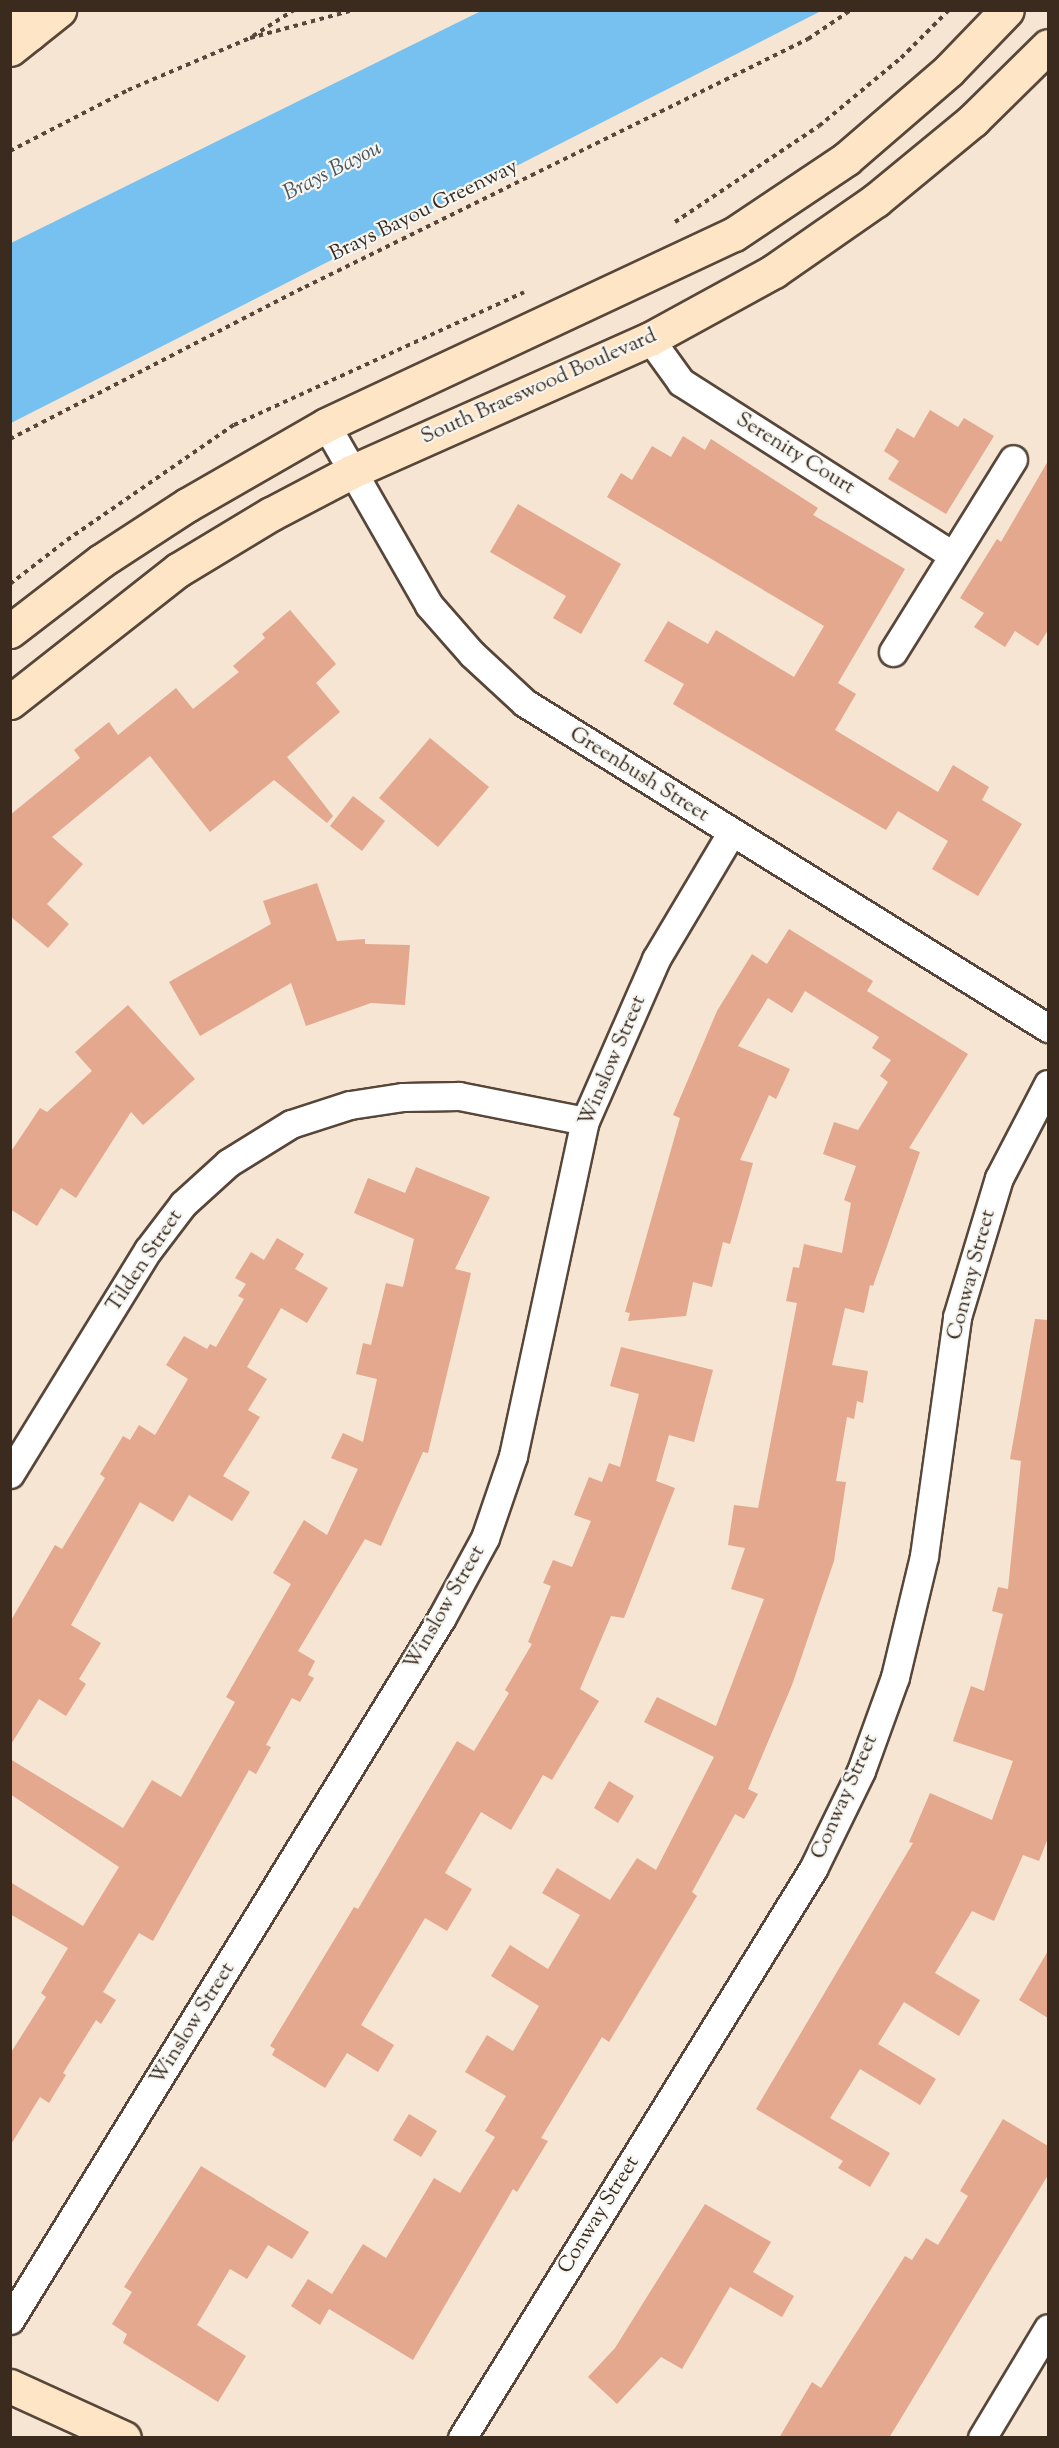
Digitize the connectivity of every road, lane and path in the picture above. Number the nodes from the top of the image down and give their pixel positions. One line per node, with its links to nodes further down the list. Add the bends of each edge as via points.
1 (59, 10): 7 (main road)
2 (294, 10): 8 (path)
3 (354, 10): 8 (path)
4 (851, 10): 15 (path, Brays Bayou Greenway, via 808,39 305,287)
5 (949, 10): 11 (path, via 901,58 819,126)
6 (1007, 10): 14 (main road, via 948,70 846,159 734,234)
7 (17, 31)
8 (250, 38): 10 (path, via 128,90)
9 (1048, 46): 13 (main road, South Braeswood Boulevard, via 973,120 876,200 774,272)
10 (10, 151)
11 (672, 225)
12 (527, 291): 19 (path, via 234,426)
13 (650, 339): 17 (main road, South Braeswood Boulevard); 18 (street, Serenity Court, via 681,382)
14 (326, 425): 17 (street, Greenbush Street); 20 (main road, via 187,505 101,561)
15 (10, 439)
16 (1013, 459): 18 (street)
17 (351, 472): 22 (main road, South Braeswood Boulevard, via 178,570); 23 (street, Greenbush Street, via 429,605 472,654 525,703)
18 (953, 555): 21 (street)
19 (10, 584)
20 (10, 631)
21 (893, 652)
22 (10, 702)
23 (731, 833): 24 (street, Greenbush Street); 26 (street, Winslow Street, via 656,959)
24 (1048, 1028)
25 (1048, 1084): 32 (street, Conway Street, via 999,1178 957,1317 924,1556 895,1677 861,1771 813,1869)
26 (585, 1121): 27 (street, Tilden Street, via 459,1096 403,1097 350,1106 291,1124 228,1162 183,1204 148,1250); 28 (street, Winslow Street, via 513,1456 484,1538 435,1629)
27 (10, 1473)
28 (10, 2320)
29 (1048, 2328): 33 (street)
30 (10, 2386): 31 (main road)
31 (124, 2438)
32 (462, 2438)
33 (982, 2438)

